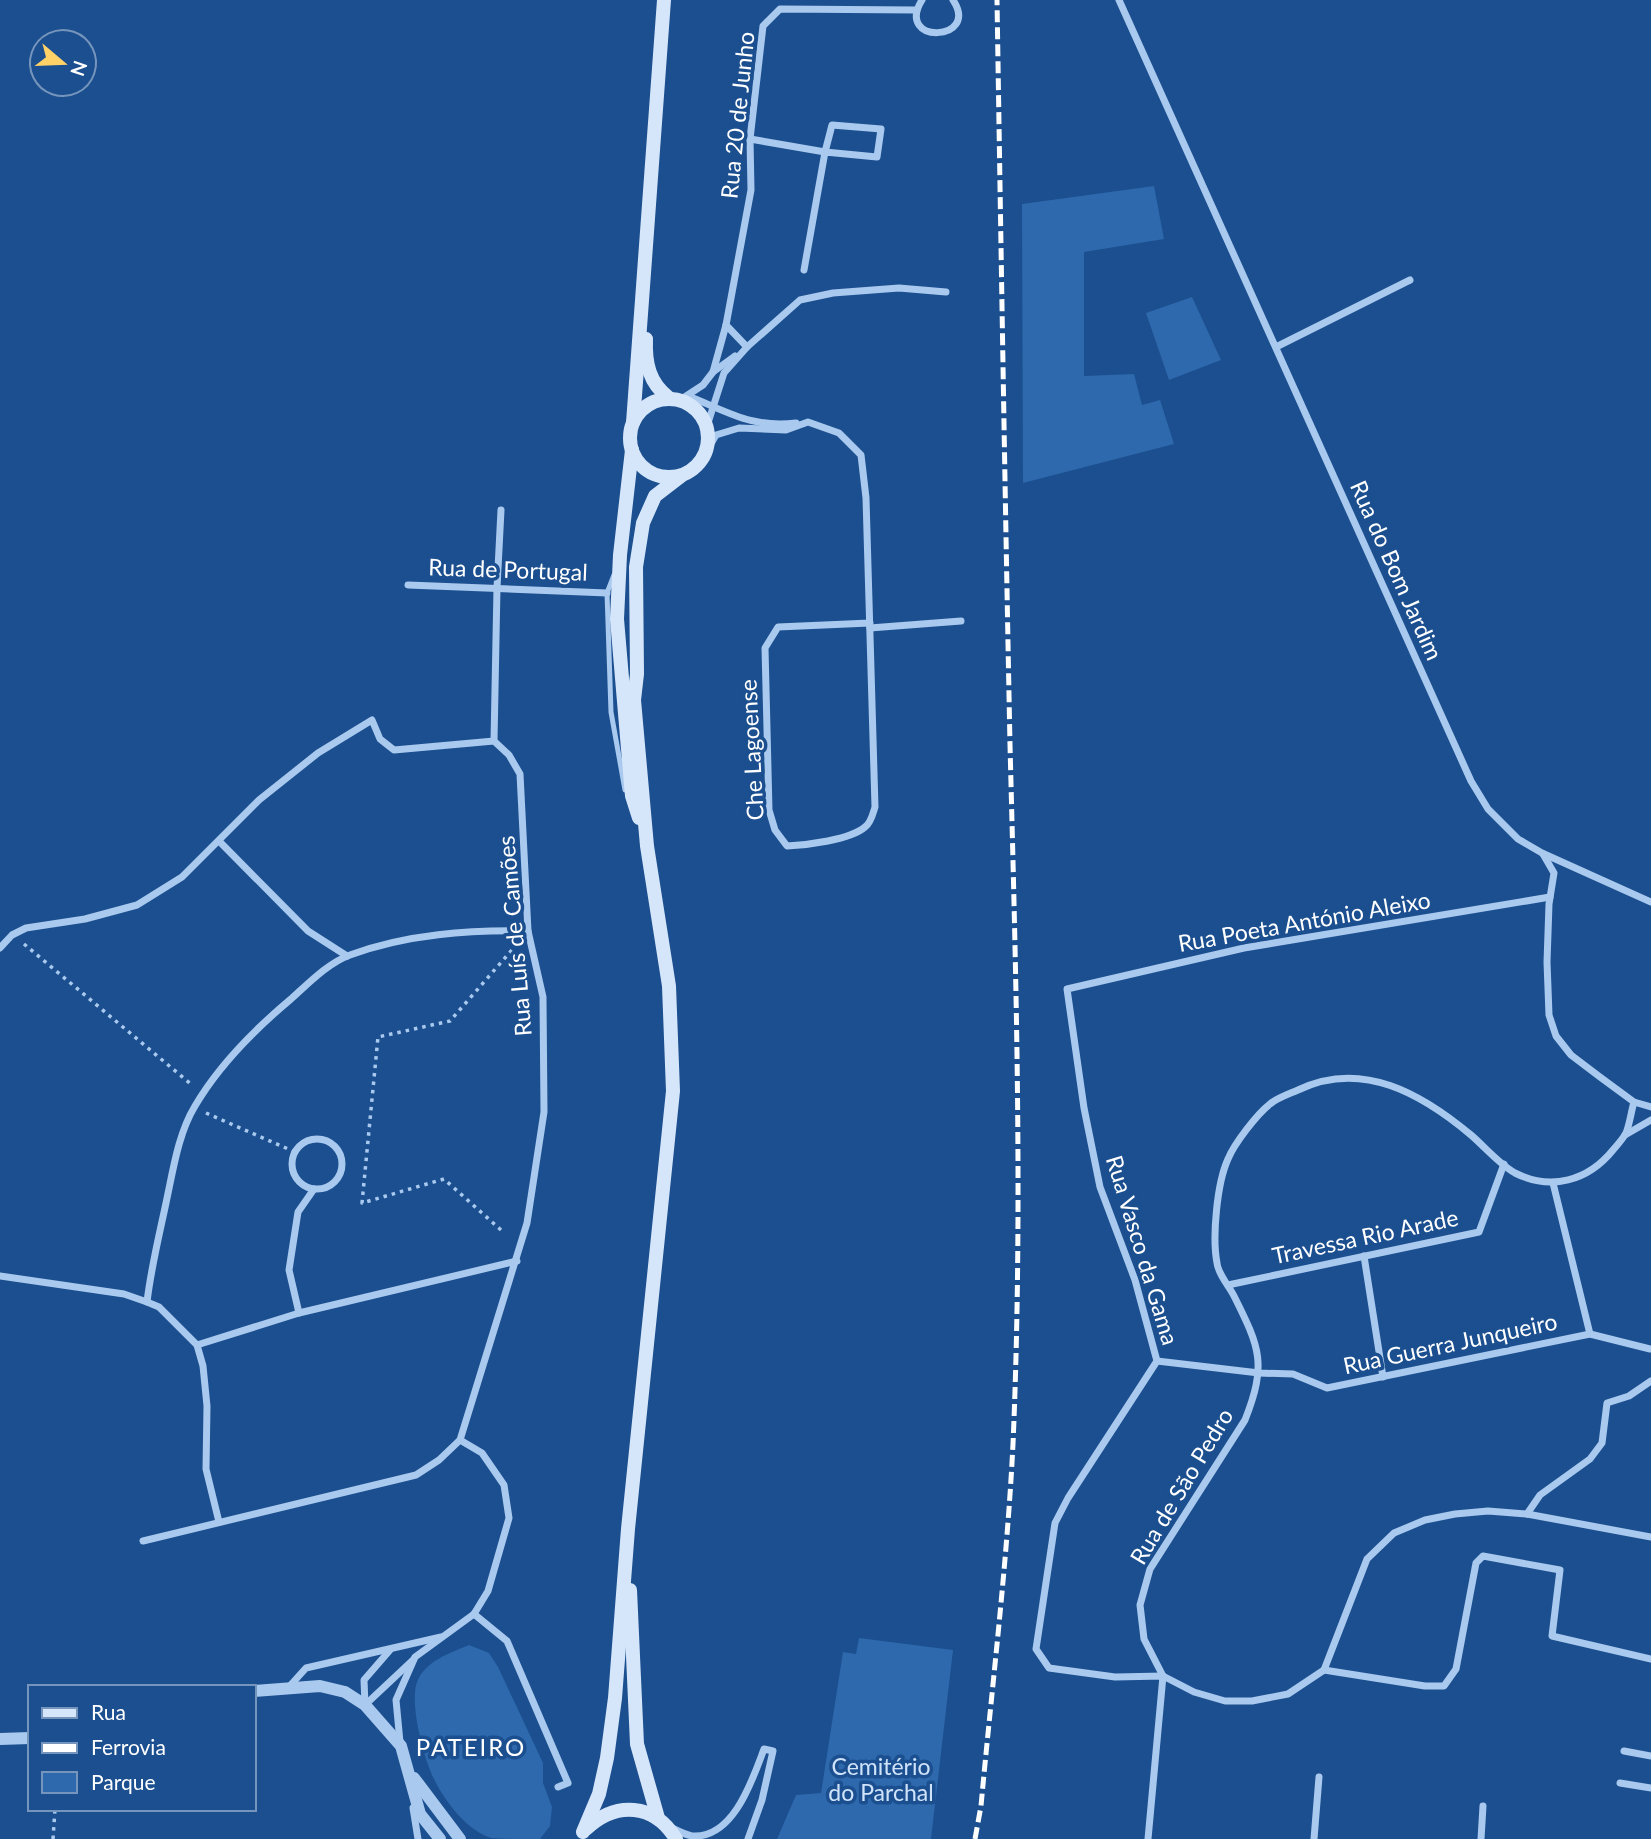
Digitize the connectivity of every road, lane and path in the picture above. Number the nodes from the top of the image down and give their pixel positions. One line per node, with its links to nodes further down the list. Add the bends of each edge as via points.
1 (664, 0): 8 (main road)
2 (922, 0): 5 (street)
3 (953, 0): 5 (street, via 957,18 944,33 927,32 919,24)
4 (1119, 0): 14 (street, Rua do Bom Jardim)
5 (916, 10): 6 (street, Rua 20 de Junho, via 779,9 763,26)
6 (750, 139): 7 (street); 12 (street, Rua 20 de Junho, via 751,190)
7 (825, 152): 7 (street, via 877,157 881,129 832,125); 9 (street)
8 (651, 198): 16 (main road, via 645,348 649,374 658,390); 19 (main road)
9 (804, 270)
10 (1410, 280): 14 (street)
11 (946, 292): 13 (street, via 899,288 800,299)
12 (726, 325): 13 (street); 15 (street, Rua 20 de Junho)
13 (747, 347): 15 (street); 17 (street, via 724,373)
14 (1276, 347): 34 (street, Rua do Bom Jardim, via 1471,781 1488,809 1518,839)
15 (713, 372): 16 (street, via 703,385)
16 (679, 398): 17 (street); 19 (main road, via 647,404); 20 (main road, via 700,413)
17 (715, 406): 18 (street, via 754,423); 20 (street)
18 (808, 422): 22 (street, via 786,430 739,428 716,435); 30 (street, Che Lagoense, via 839,433 861,455)
19 (633, 423): 21 (main road)
20 (707, 426): 22 (main road)
21 (632, 450): 23 (main road, via 649,472 664,478); 25 (main road)
22 (705, 454): 23 (main road)
23 (681, 476): 33 (main road, via 655,496 643,523 636,567 638,674 634,700)
24 (501, 510): 27 (street)
25 (620, 555): 28 (lane); 33 (main road, via 617,619 632,796)
26 (408, 584): 27 (street, Rua de Portugal)
27 (497, 588): 28 (street, Rua de Portugal); 31 (street)
28 (607, 593): 33 (lane, via 611,712 627,803)
29 (961, 621): 30 (street, Che Lagoense)
30 (870, 625): 30 (street, Che Lagoense, via 875,807 868,825 856,833 787,846 775,830 769,810 765,648 778,627)
31 (494, 741): 32 (street, via 394,750 380,739 372,720 308,761 259,800); 37 (street, Rua Luís de Camões, via 520,774)
32 (220, 842): 38 (street, via 182,877 137,905 26,928); 40 (street, via 309,931)
33 (647, 846): 68 (main road, via 669,986 673,1091)
34 (1542, 853): 35 (street, via 1554,873); 36 (street, Rua do Bom Jardim)
35 (1550, 897): 41 (street, Rua Poeta António Aleixo, via 1244,948); 42 (street, via 1549,1015 1556,1036 1571,1055)
36 (1651, 902)
37 (528, 931): 40 (street, via 472,930); 51 (path, via 450,1021 377,1037 363,1190 362,1203 444,1179); 53 (street, Rua Luís de Camões, via 543,997 544,1112)
38 (12, 935): 39 (street); 44 (path, via 193,1084 183,1101)
39 (0, 948)
40 (347, 956): 44 (street, via 272,1015 223,1065)
41 (1067, 989): 61 (street, Rua Vasco da Gama, via 1100,1187 1135,1280)
42 (1634, 1102): 43 (street); 46 (street, Rua de São Pedro)
43 (1651, 1107)
44 (194, 1108): 47 (path); 56 (street, via 177,1152)
45 (1651, 1120): 46 (street)
46 (1625, 1135): 49 (street, Rua de São Pedro, via 1588,1173)
47 (295, 1152): 50 (street, via 294,1175); 50 (street, via 315,1138 337,1149 342,1164 336,1180)
48 (1504, 1164): 49 (street, Rua de São Pedro, via 1535,1181); 52 (street, Travessa Rio Arade, via 1479,1232); 55 (street, Rua de São Pedro, via 1442,1112 1384,1082 1342,1077 1301,1088 1270,1104 1228,1158 1218,1193 1216,1227 1217,1265)
49 (1553, 1183): 58 (street)
50 (314, 1189): 57 (street, via 298,1212 289,1270)
51 (501, 1230)
52 (1364, 1256): 55 (street, Travessa Rio Arade); 63 (street)
53 (517, 1261): 57 (street); 65 (street, Rua Luís de Camões)
54 (3, 1275): 56 (street)
55 (1228, 1285): 62 (street, Rua de São Pedro, via 1257,1345)
56 (148, 1302): 59 (street)
57 (299, 1313): 59 (street)
58 (1590, 1334): 60 (street, Rua Guerra Junqueiro); 63 (street, Rua Guerra Junqueiro)
59 (197, 1345): 67 (street, via 207,1406 206,1469)
60 (1651, 1350)
61 (1157, 1361): 62 (street, Rua Guerra Junqueiro); 77 (street, Rua Vasco da Gama, via 1055,1523 1036,1648 1049,1668)
62 (1259, 1373): 63 (street, Rua Guerra Junqueiro, via 1293,1374 1327,1388); 77 (street, Rua de São Pedro, via 1245,1420 1150,1569 1140,1605 1144,1639)
63 (1383, 1377)
64 (1651, 1381): 66 (street, via 1629,1396 1607,1403 1602,1444 1590,1459 1540,1495)
65 (460, 1440): 67 (street, via 416,1475); 71 (street, via 482,1453 504,1485 509,1518 488,1591)
66 (1527, 1514): 69 (street); 76 (street, via 1455,1514 1394,1533 1367,1559)
67 (219, 1522): 70 (street)
68 (628, 1529): 93 (main road, via 637,1744); 94 (main road, via 607,1758)
69 (1651, 1537)
70 (143, 1541)
71 (474, 1614): 72 (street); 89 (street, via 507,1641 568,1783)
72 (446, 1636): 73 (street); 74 (street)
73 (390, 1650): 78 (street, via 306,1668); 80 (street, via 364,1681)
74 (415, 1657): 80 (street); 83 (street, via 396,1700)
75 (1651, 1659): 76 (street, via 1552,1636 1560,1570 1483,1556 1476,1563 1456,1669 1444,1686)
76 (1324, 1670): 77 (street, via 1288,1694 1252,1702 1225,1701 1194,1692)
77 (1163, 1676): 100 (street)
78 (288, 1688): 79 (street); 80 (street, via 320,1686 345,1692)
79 (256, 1691)
80 (365, 1705): 83 (street)
81 (28, 1738): 82 (street)
82 (0, 1739)
83 (401, 1746): 86 (street)
84 (1624, 1751): 85 (street)
85 (1651, 1756)
86 (408, 1769): 95 (street); 97 (street); 98 (street, via 420,1814)
87 (1319, 1777): 101 (street)
88 (1620, 1783): 90 (street)
89 (558, 1787)
90 (1651, 1788)
91 (1483, 1806): 102 (street)
92 (55, 1811): 96 (path)
93 (668, 1828): 94 (main road, via 635,1810 615,1811 597,1818); 99 (street, via 694,1836 719,1830 733,1818 764,1749 773,1751)
94 (581, 1835)
95 (457, 1838)
96 (52, 1839)
97 (418, 1839)
98 (440, 1839)
99 (748, 1839)
100 (1148, 1839)
101 (1314, 1839)
102 (1481, 1839)

